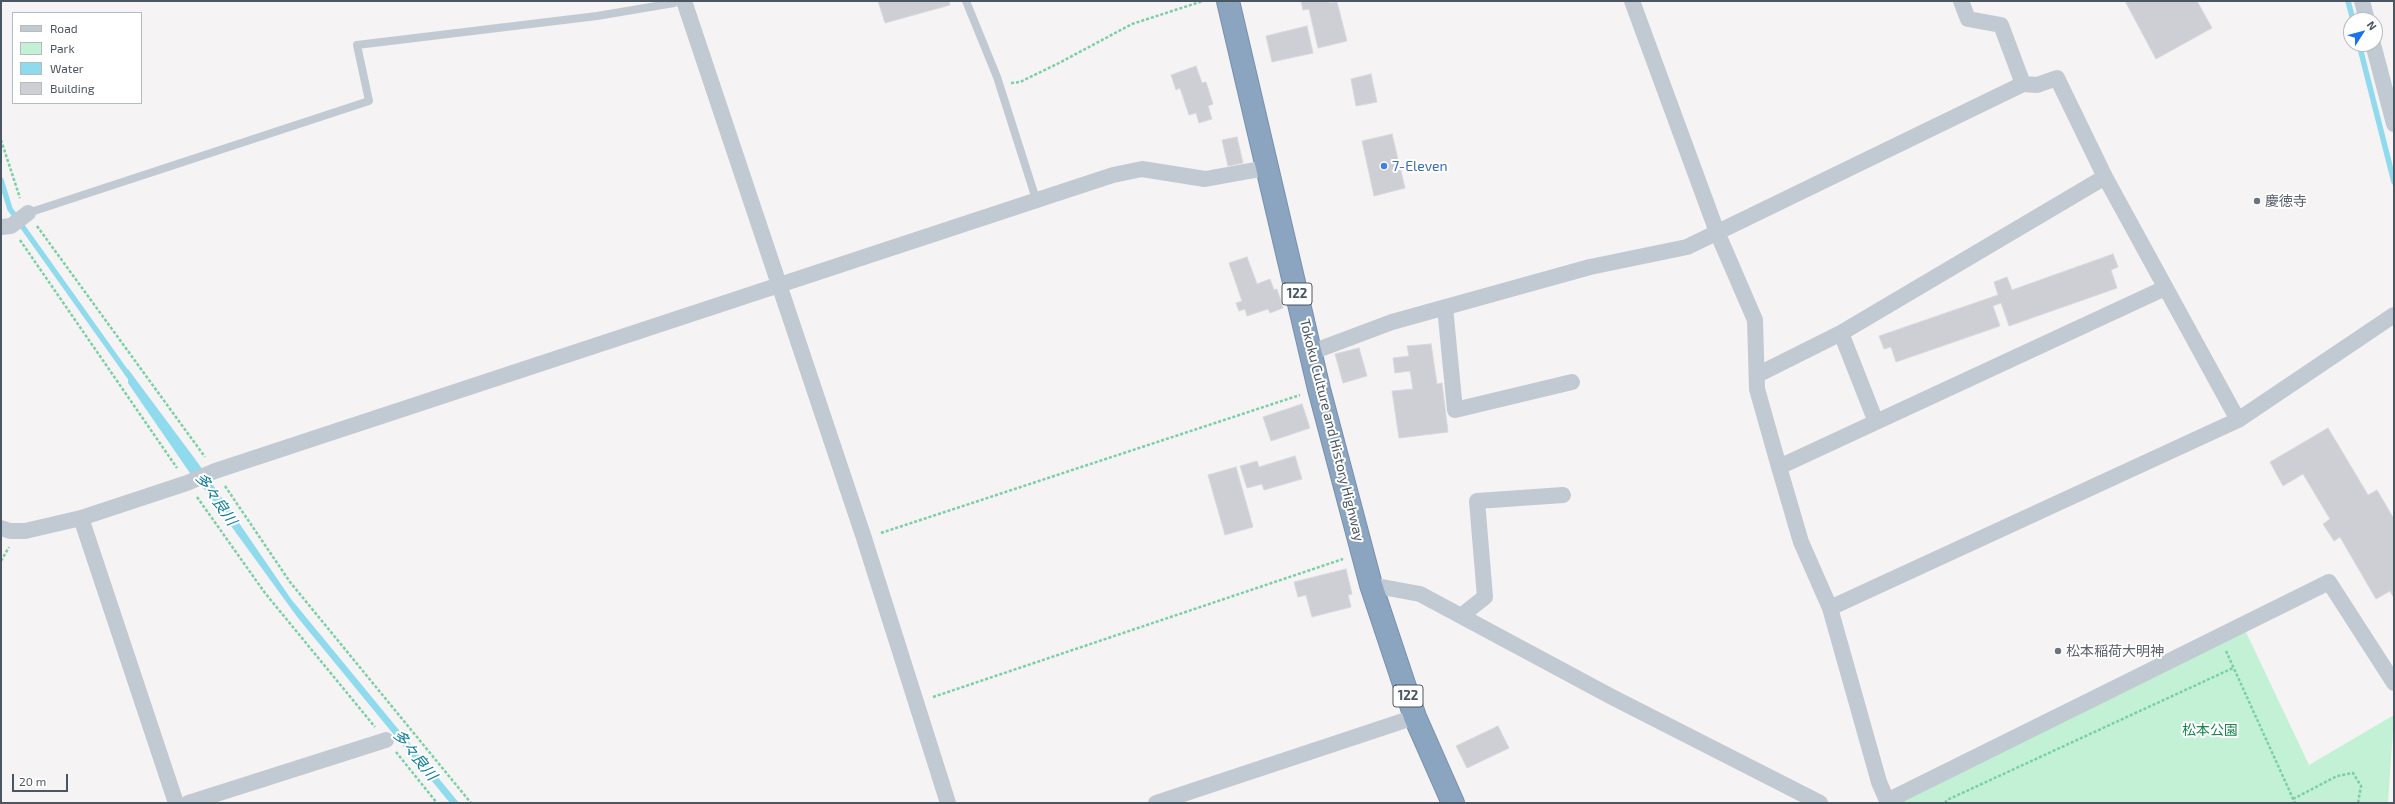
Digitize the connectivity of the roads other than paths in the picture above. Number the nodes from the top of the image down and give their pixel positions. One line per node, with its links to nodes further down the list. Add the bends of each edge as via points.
1 (677, 1): 15 (lane, via 597,16 357,45 369,101)
2 (684, 1): 18 (street)
3 (966, 1): 14 (lane, via 999,84)
4 (1228, 1): 12 (highway, Tokoku Culture and History Highway / 122)
5 (1632, 1): 17 (street)
6 (1961, 1): 10 (street, via 1968,20 2001,25)
7 (2362, 1): 8 (street)
8 (2365, 12)
9 (2375, 52): 11 (street)
10 (2023, 84): 13 (street, via 2037,85 2057,78); 17 (street)
11 (2394, 124)
12 (1266, 168): 14 (street, via 1205,179 1142,169 1113,175); 23 (highway, Tokoku Culture and History Highway / 122)
13 (2105, 177): 19 (street); 22 (street)
14 (1036, 199): 18 (street)
15 (28, 213): 16 (street)
16 (6, 227)
17 (1717, 232): 20 (street, via 1687,247 1590,267); 24 (street, via 1754,320)
18 (779, 286): 30 (street, via 215,471 187,483); 41 (street, via 864,538)
19 (2165, 288): 26 (street); 27 (street)
20 (1445, 307): 23 (street, via 1392,322); 25 (street, via 1455,410)
21 (2394, 314): 26 (street)
22 (1841, 333): 24 (street); 27 (street)
23 (1312, 352): 32 (highway, Tokoku Culture and History Highway / 122, via 1319,389)
24 (1757, 375): 28 (street, via 1758,389)
25 (1572, 382)
26 (2238, 420): 33 (street)
27 (1876, 422): 28 (street)
28 (1779, 467): 33 (street, via 1801,542)
29 (1563, 495): 34 (street, via 1477,501 1485,597)
30 (81, 518): 31 (street, via 25,531); 39 (street)
31 (1, 528)
32 (1371, 585): 34 (street, via 1420,594); 36 (highway, Tokoku Culture and History Highway / 122)
33 (1830, 608): 38 (street, via 1879,782)
34 (1461, 616): 44 (street)
35 (2394, 683): 38 (street, via 2329,582)
36 (1415, 717): 42 (street); 43 (highway, Tokoku Culture and History Highway / 122)
37 (386, 740): 40 (street)
38 (1888, 802)
39 (176, 803)
40 (188, 803)
41 (948, 803)
42 (1156, 803)
43 (1453, 803)
44 (1820, 803)

